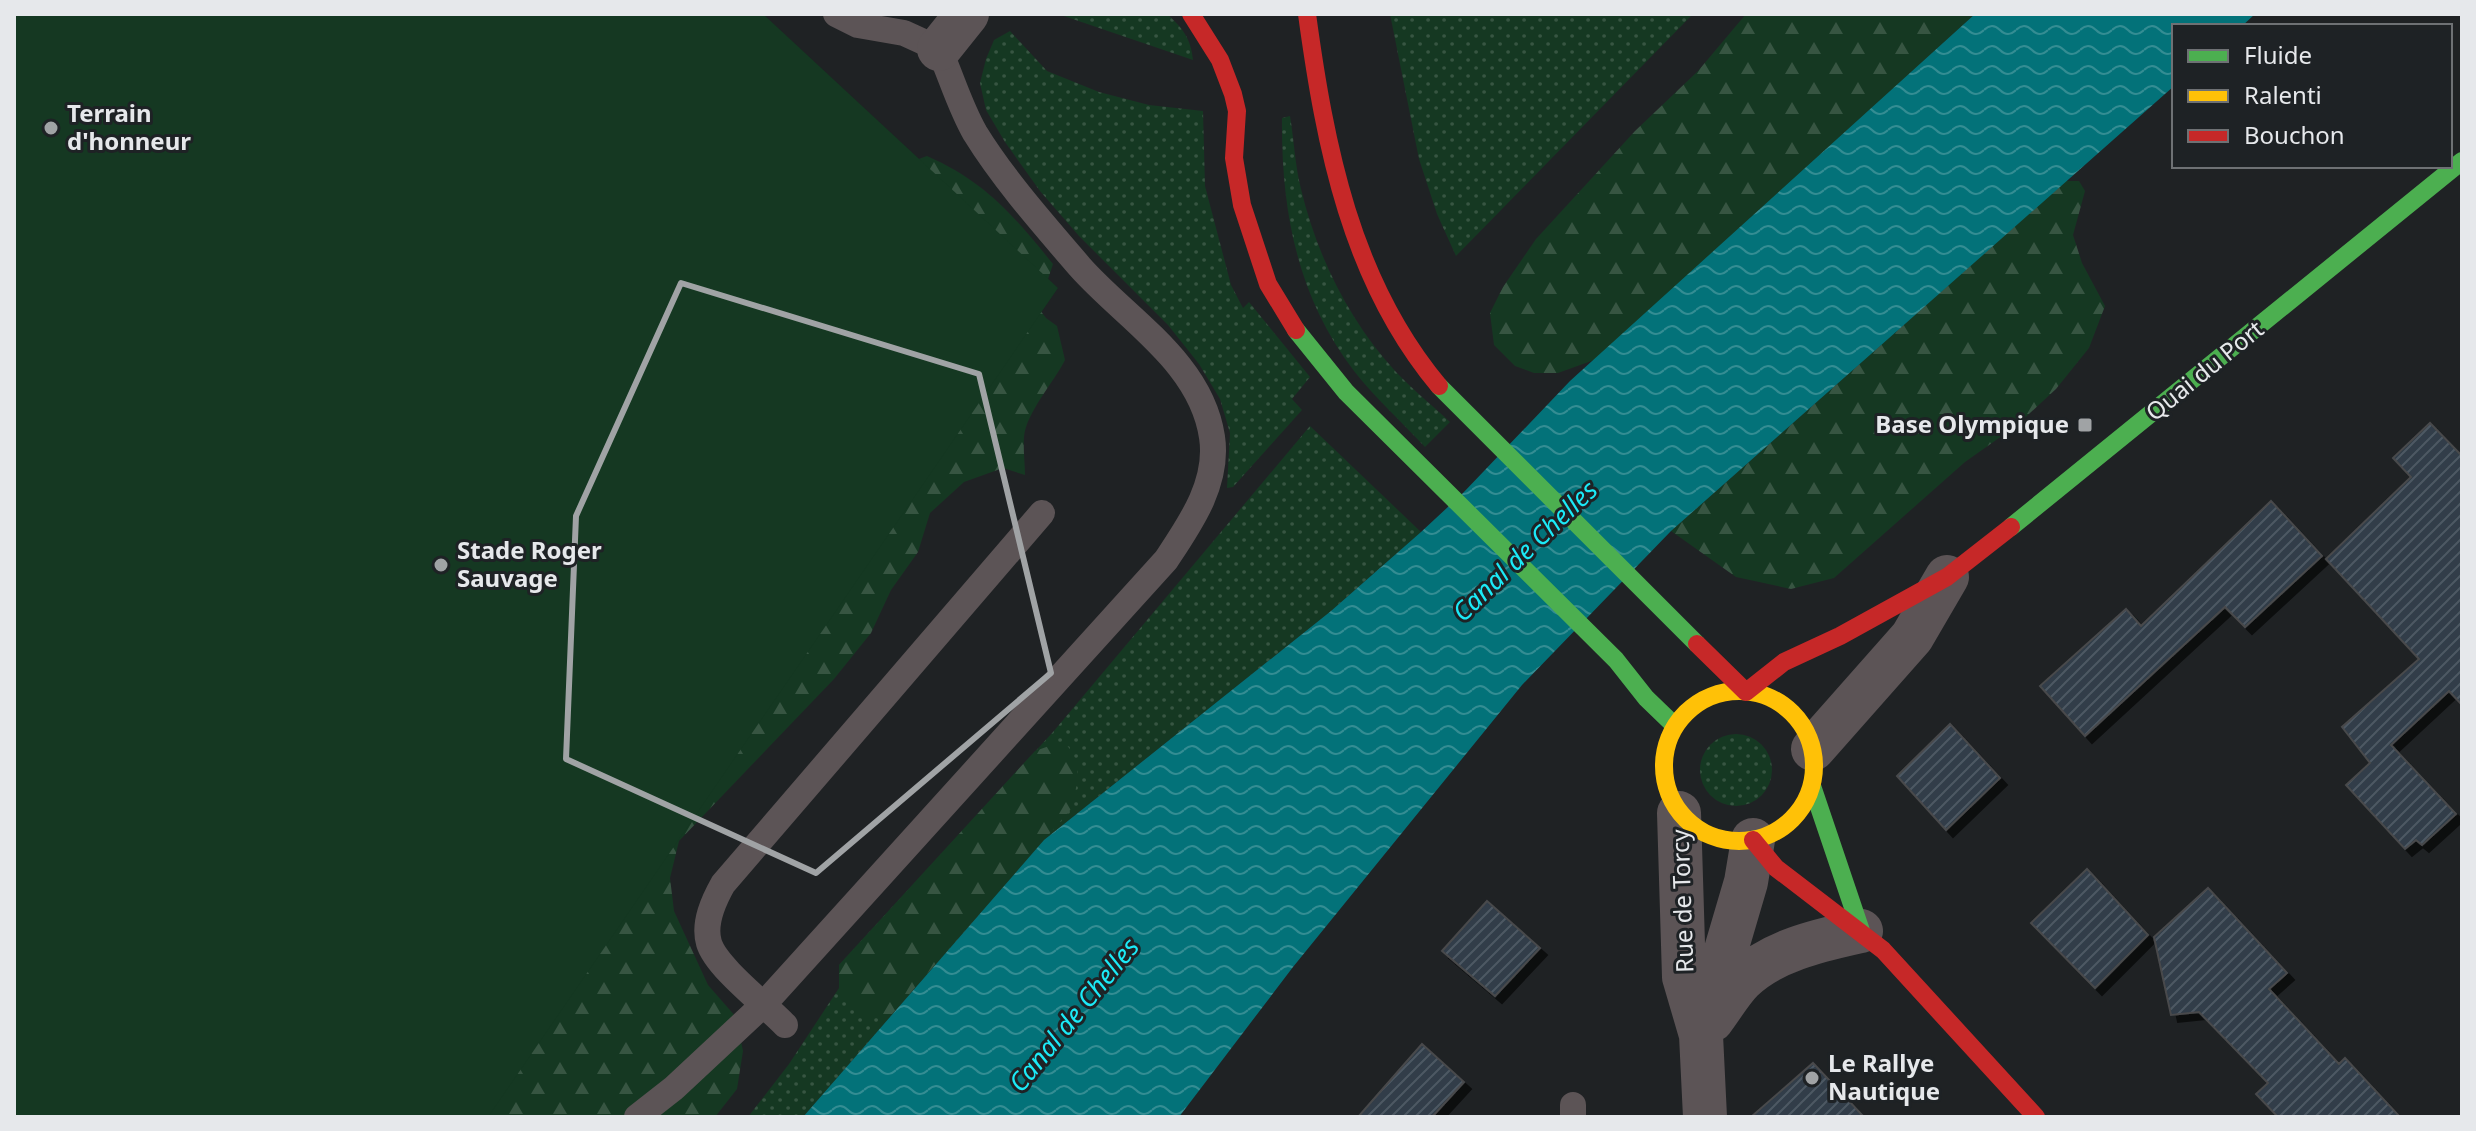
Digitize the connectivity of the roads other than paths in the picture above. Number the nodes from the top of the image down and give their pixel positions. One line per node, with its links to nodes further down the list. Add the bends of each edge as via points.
1 (836, 14): 5 (lane)
2 (967, 14): 5 (street)
3 (1191, 14): 10 (main road, via 1220,60 1233,94 1234,158 1242,205 1268,284 1300,337 1346,392 1616,660)
4 (1307, 14): 9 (main road, via 1316,80 1351,228 1398,330 1457,406)
5 (939, 49): 15 (lane, via 974,131 1001,171 1082,269 1175,360 1200,401 1212,438 1210,475 1197,514 1166,560)
6 (2462, 161): 8 (main road, Quai du Port)
7 (1042, 513): 15 (lane, via 723,884 710,907 708,942 722,965)
8 (1947, 577): 9 (main road, Quai du Port, via 1784,662); 11 (street, Quai du Port, via 1912,637)
9 (1746, 692): 10 (main road, via 1706,699); 11 (main road, via 1776,701 1800,721)
10 (1675, 726): 12 (main road, via 1663,769)
11 (1812, 768): 13 (main road, via 1803,805 1790,822); 14 (main road)
12 (1679, 813): 13 (main road, via 1712,836); 17 (street, Rue de Torcy, via 1684,977)
13 (1753, 840): 14 (main road, via 1776,868); 17 (street, Rue de Torcy, via 1746,882)
14 (1861, 931): 17 (street, via 1780,954 1742,980); 20 (main road)
15 (764, 1004): 16 (lane); 18 (lane)
16 (785, 1025)
17 (1701, 1035): 19 (street, Rue de Torcy)
18 (637, 1117)
19 (1705, 1117)
20 (2036, 1117)

